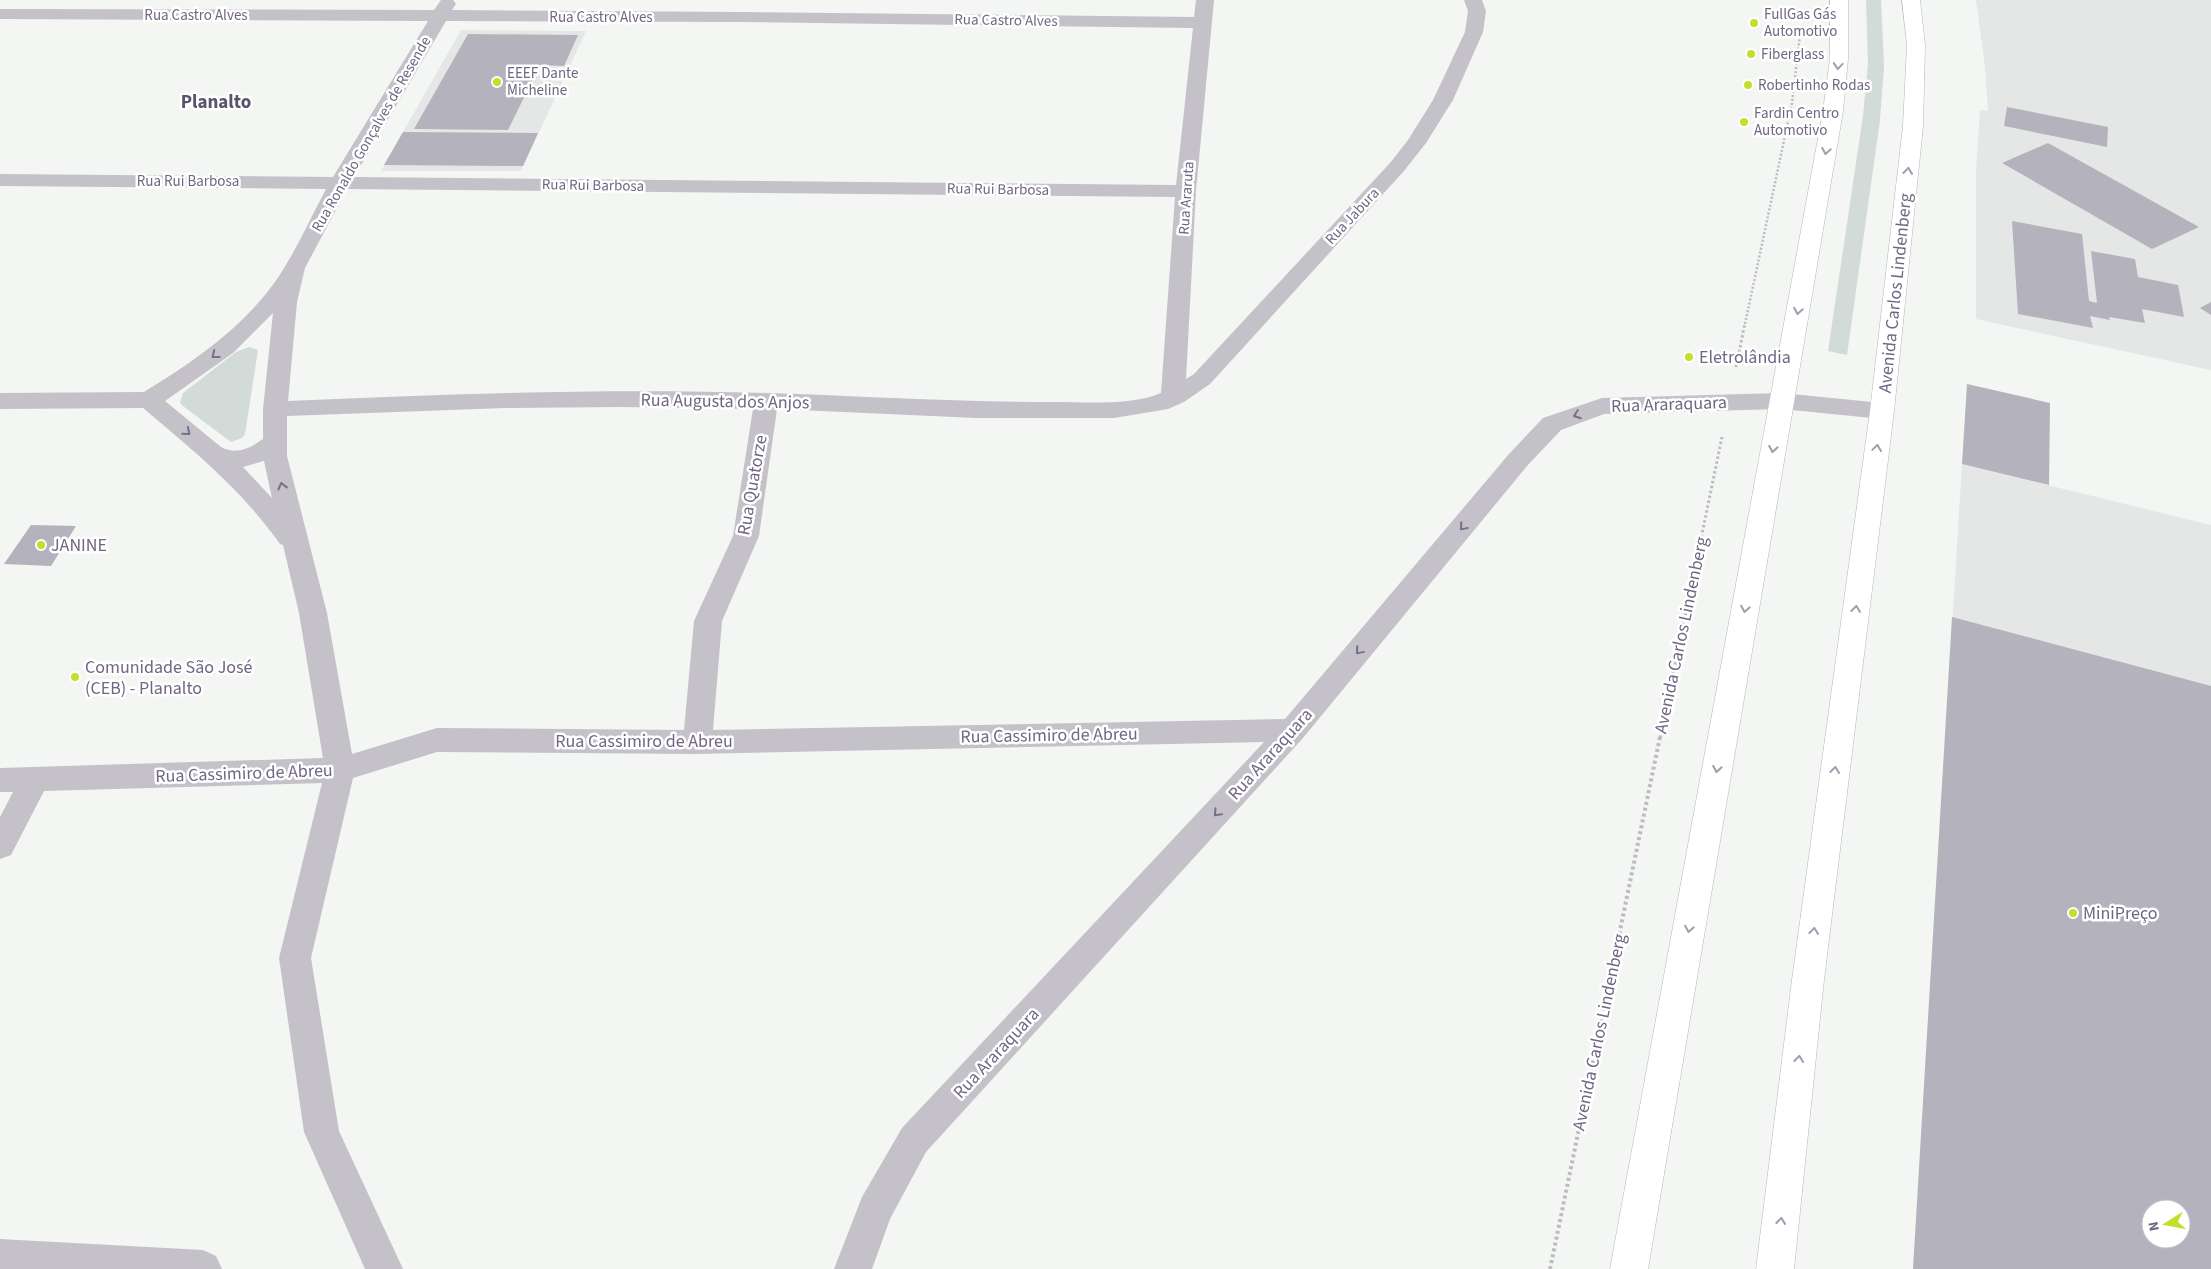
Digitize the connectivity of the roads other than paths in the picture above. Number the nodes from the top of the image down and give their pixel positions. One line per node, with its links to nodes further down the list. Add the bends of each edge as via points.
1 (90, 0): 10 (street)
2 (450, 0): 11 (street, Rua Ronaldo Gonçalves de Resende)
3 (876, 0): 12 (street)
4 (1205, 0): 13 (street, Rua Araruta)
5 (1473, 0): 20 (street, Rua Jabura, via 1477,11 1474,32 1443,100 1416,143 1202,379)
6 (1839, 0): 23 (main road, one-way to 23, via 1839,59 1833,111)
7 (1911, 0): 26 (main road, Avenida Carlos Lindenberg, one-way to 7, via 1915,107 1916,45)
8 (743, 8): 11 (street, Rua Castro Alves); 12 (street, Rua Castro Alves)
9 (0, 14): 10 (street, Rua Castro Alves)
10 (78, 14): 11 (street, Rua Castro Alves)
11 (440, 16): 15 (street, Rua Ronaldo Gonçalves de Resende)
12 (872, 18): 13 (street, Rua Castro Alves)
13 (1202, 23): 16 (street, Rua Araruta)
14 (0, 180): 15 (street, Rua Rui Barbosa)
15 (340, 183): 16 (street, Rua Rui Barbosa); 17 (street, Rua Ronaldo Gonçalves de Resende)
16 (1186, 191): 20 (street, Rua Araruta)
17 (296, 269): 18 (street, Rua Ronaldo Gonçalves de Resende, via 282,290); 19 (street, Rua Ronaldo Gonçalves de Resende, via 286,302)
18 (243, 332): 19 (street, via 263,327 272,328); 21 (street, Rua Ronaldo Gonçalves de Resende, one-way to 21, via 215,356)
19 (282, 335): 25 (street, Rua Ronaldo Gonçalves de Resende)
20 (1173, 397): 22 (street, Rua Augusta dos Anjos, via 1137,408 1067,411)
21 (149, 400): 24 (street); 28 (street, Rua Ronaldo Gonçalves de Resende, one-way to 28)
22 (766, 401): 25 (street, Rua Augusta dos Anjos, via 505,400); 31 (street, Rua Quatorze, via 746,536 708,621)
23 (1782, 401): 26 (street, Rua Araraquara); 30 (street, Rua Araraquara, one-way to 30, via 1602,406 1552,424 1518,460); 40 (main road, one-way to 40)
24 (0, 402)
25 (275, 409): 27 (street, Rua Ronaldo Gonçalves de Resende)
26 (1882, 411): 41 (main road, Avenida Carlos Lindenberg, one-way to 26, via 1808,980)
27 (275, 442): 28 (street, via 257,455 245,458 232,460); 29 (street, Rua Ronaldo Gonçalves de Resende, one-way to 27, via 275,456)
28 (212, 453): 29 (street, Rua Ronaldo Gonçalves de Resende, via 246,482)
29 (298, 550): 32 (street, Rua Ronaldo Gonçalves de Resende, via 313,613)
30 (1293, 730): 31 (street, Rua Cassimiro de Abreu); 39 (street, Rua Araraquara, one-way to 39, via 914,1140 875,1210)
31 (697, 742): 32 (street, Rua Cassimiro de Abreu, via 438,740)
32 (340, 770): 34 (street, Rua Cassimiro de Abreu); 38 (street, Rua Ronaldo Gonçalves de Resende, via 295,958 322,1132)
33 (0, 780): 34 (street, Rua Cassimiro de Abreu)
34 (36, 780): 35 (street)
35 (0, 846)
36 (0, 1258): 37 (street)
37 (203, 1269)
38 (384, 1269)
39 (853, 1269)
40 (1630, 1269)
41 (1775, 1269)

